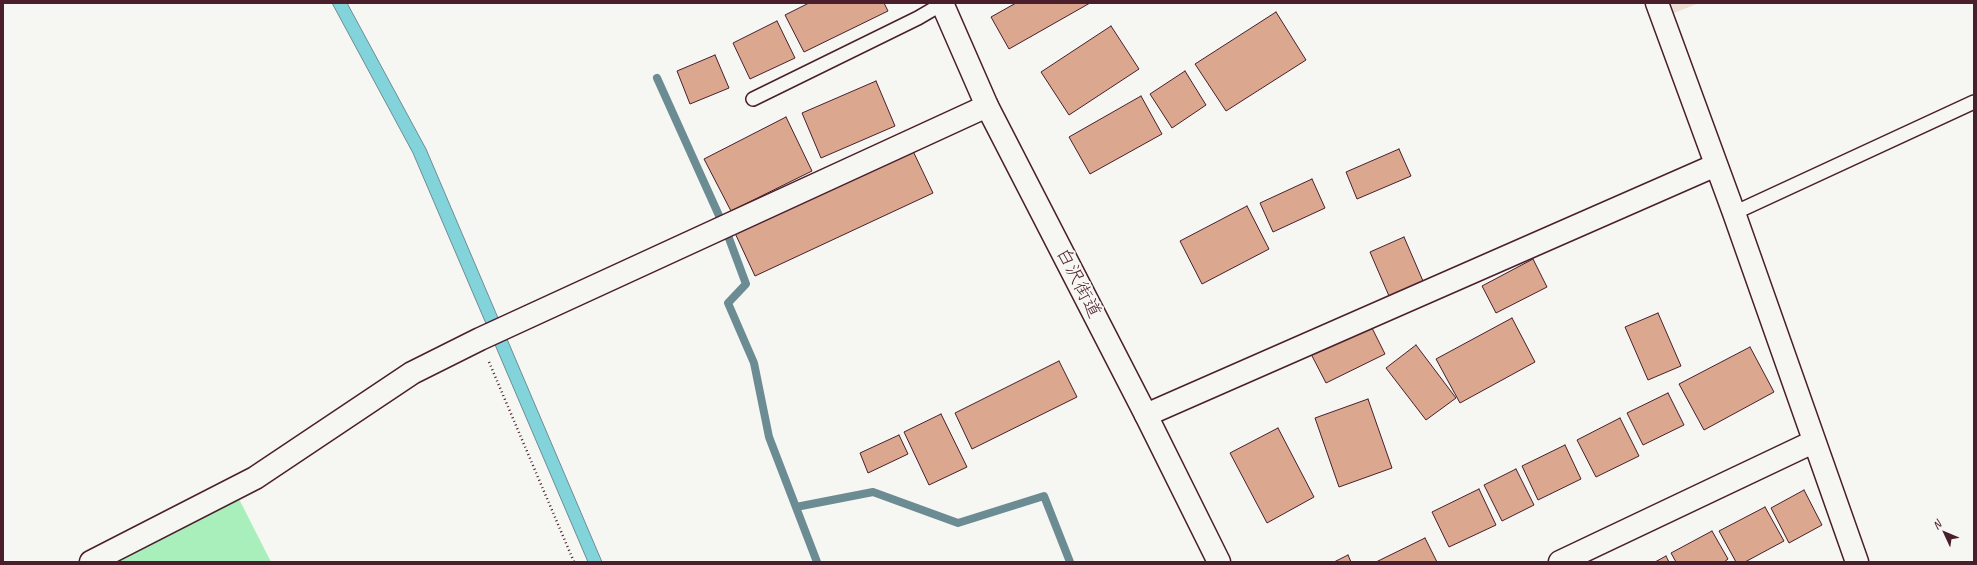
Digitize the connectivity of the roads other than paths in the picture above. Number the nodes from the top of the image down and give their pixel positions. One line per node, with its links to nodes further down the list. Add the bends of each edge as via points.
1 (942, 3): 3 (lane, via 918,18); 5 (street, 白沢街道)
2 (1657, 3): 6 (street)
3 (753, 99)
4 (1974, 102): 7 (lane)
5 (987, 106): 8 (street, 白沢街道); 10 (street, via 480,339 412,373 255,478)
6 (1716, 165): 7 (street); 8 (street)
7 (1734, 213): 9 (street)
8 (1146, 415): 11 (street, 白沢街道)
9 (1813, 442): 12 (street); 13 (street)
10 (91, 562)
11 (1219, 562)
12 (1560, 562)
13 (1857, 562)

